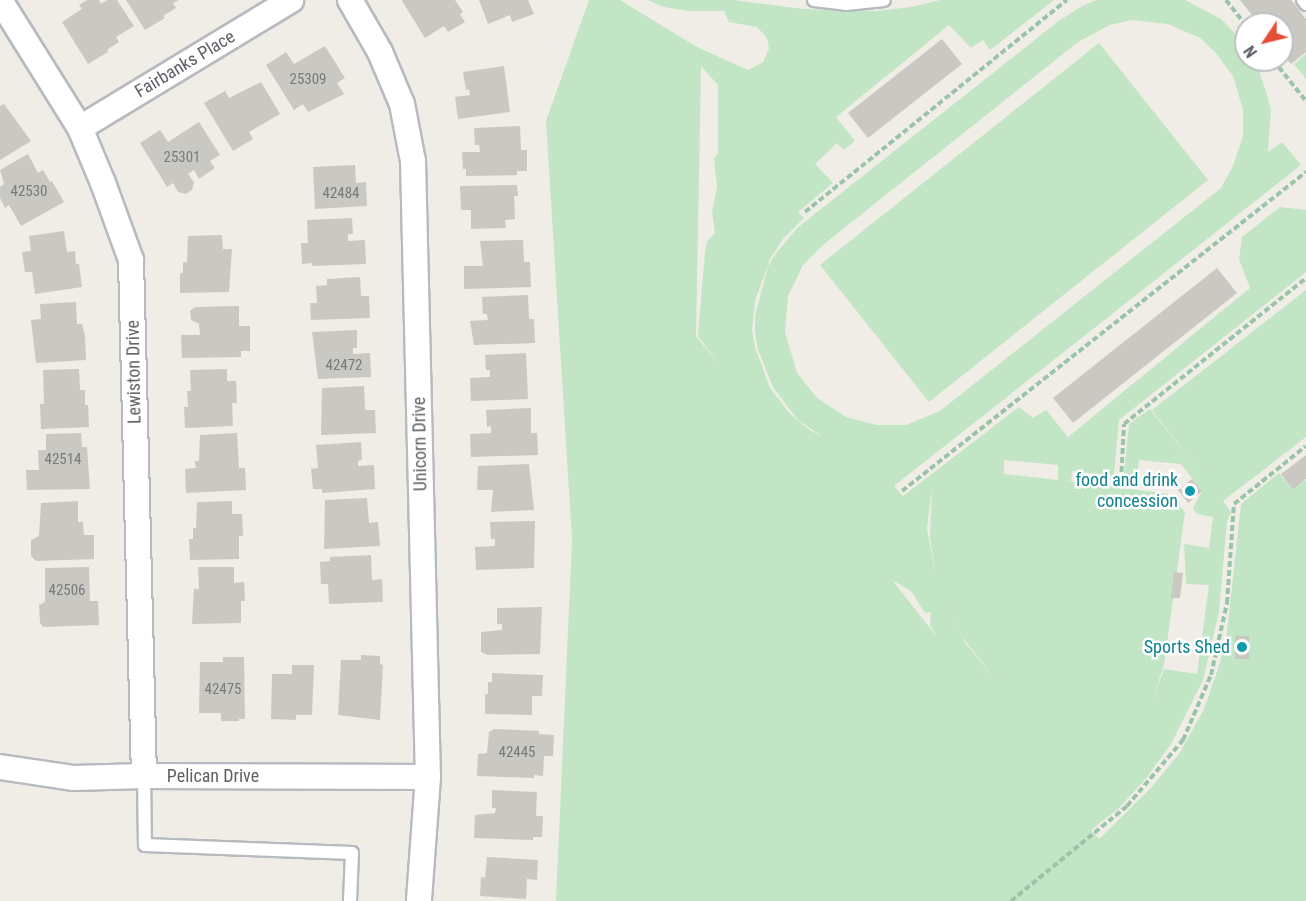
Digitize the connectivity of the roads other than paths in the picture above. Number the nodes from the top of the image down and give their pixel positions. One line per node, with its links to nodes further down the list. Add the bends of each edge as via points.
1 (0, 0): 8 (street, Lewiston Drive)
2 (291, 0): 8 (street, Fairbanks Place)
3 (350, 0): 11 (street, Unicorn Drive, via 380,52 402,104 413,161)
4 (814, 0): 5 (lane, via 846,4)
5 (884, 0)
6 (1303, 0): 7 (lane)
7 (1306, 4)
8 (80, 128): 10 (street, Lewiston Drive, via 131,260)
9 (0, 767): 10 (street, Pelican Drive, via 74,778)
10 (144, 776): 11 (street, Pelican Drive); 12 (lane, via 145,845 352,853)
11 (428, 777): 13 (street, Unicorn Drive)
12 (350, 901)
13 (419, 901)

